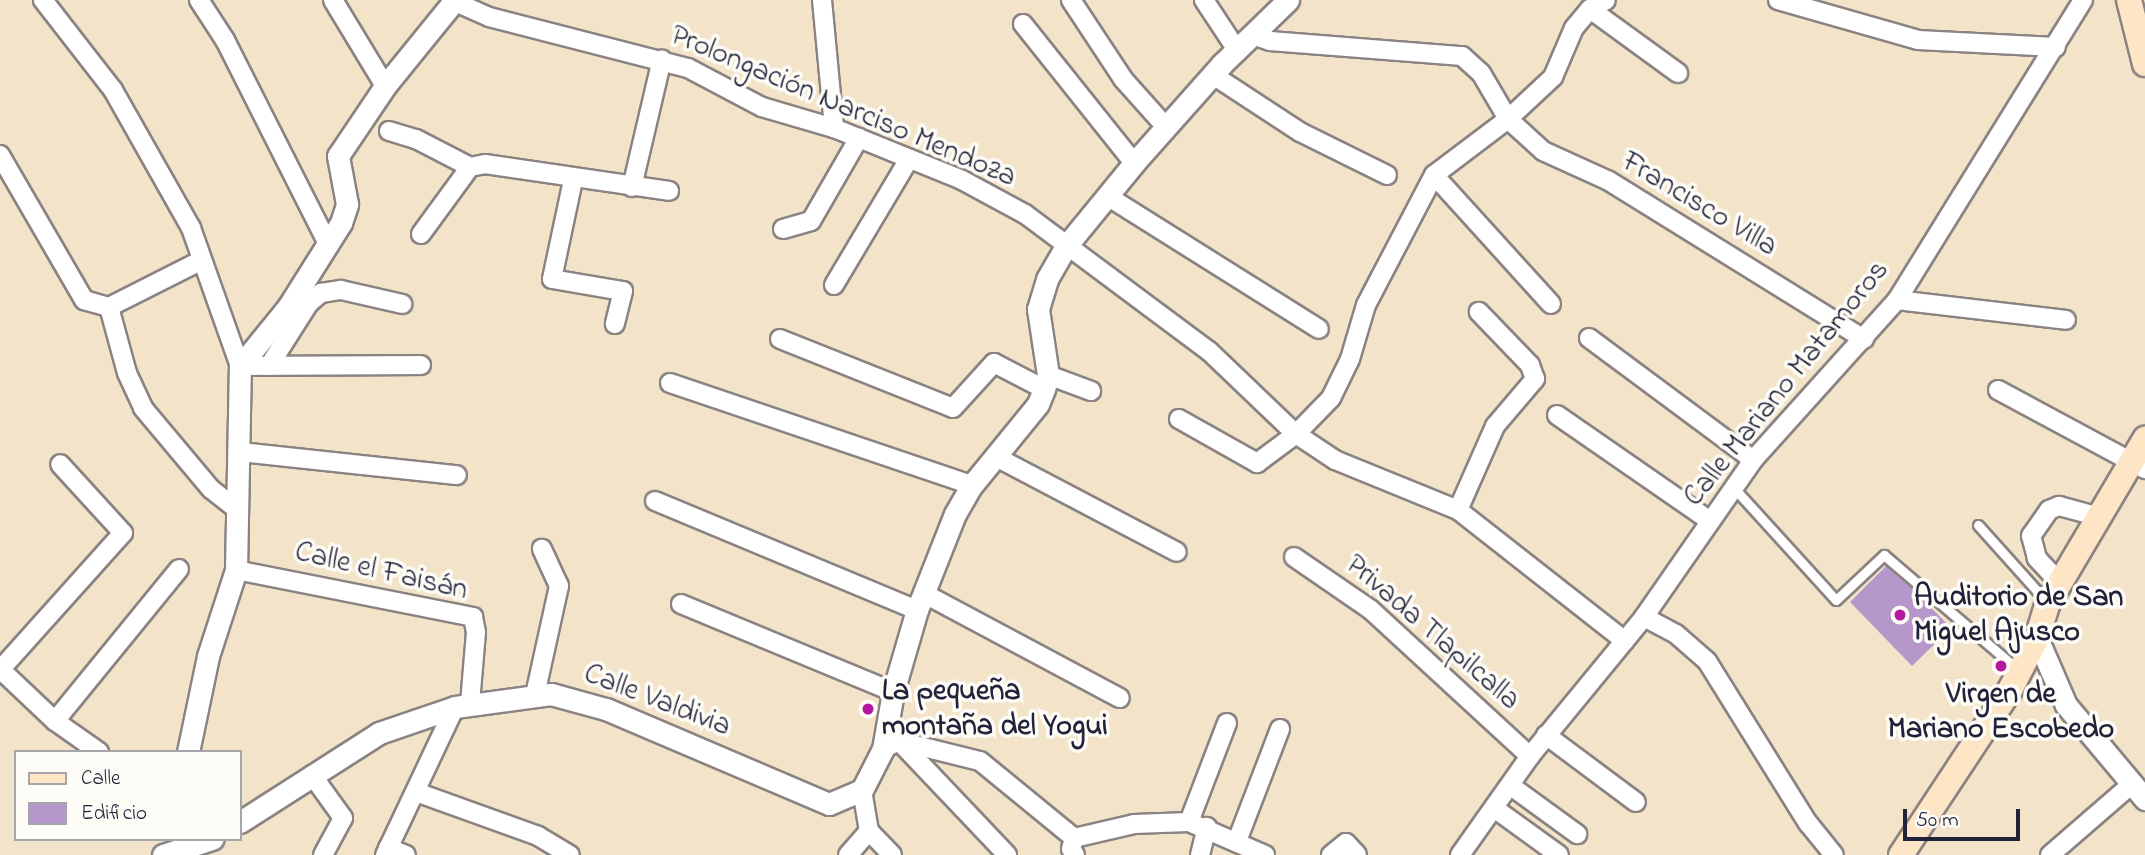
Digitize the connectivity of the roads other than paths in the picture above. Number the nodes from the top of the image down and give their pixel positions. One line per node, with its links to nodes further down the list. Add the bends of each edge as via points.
1 (43, 0): 41 (street, via 113,90 191,228)
2 (199, 0): 39 (street, via 225,40)
3 (333, 0): 21 (street)
4 (822, 0): 24 (street)
5 (1071, 0): 23 (street, via 1123,79)
6 (1204, 0): 15 (street)
7 (1288, 0): 15 (street)
8 (1606, 0): 13 (street)
9 (1778, 0): 16 (street, via 1918,40)
10 (2082, 0): 16 (street, Calle Mariano Matamoros)
11 (2129, 0): 18 (main road)
12 (453, 1): 17 (street, Prolongación Narciso Mendoza, via 502,20); 21 (street)
13 (1590, 9): 19 (street); 22 (street, via 1574,28 1553,77)
14 (1023, 24): 29 (street)
15 (1245, 43): 20 (street); 22 (street, Francisco Villa, via 1462,56 1481,73)
16 (2056, 47): 43 (street, Calle Mariano Matamoros)
17 (662, 59): 24 (street, Prolongación Narciso Mendoza, via 762,107); 34 (street)
18 (2145, 64)
19 (1678, 73)
20 (1213, 75): 23 (street); 31 (street, via 1300,132)
21 (385, 86): 39 (street, via 338,156 347,204)
22 (1508, 119): 32 (street); 53 (street, Francisco Villa, via 1543,151 1609,181)
23 (1167, 127): 29 (street)
24 (834, 128): 26 (street, Prolongación Narciso Mendoza)
25 (389, 131): 30 (street, via 416,139)
26 (859, 138): 28 (street, Prolongación Narciso Mendoza); 37 (street, via 811,221 802,228)
27 (0, 155): 46 (street, via 84,300)
28 (909, 159): 40 (street, Prolongación Narciso Mendoza, via 962,180 1025,214); 42 (street)
29 (1134, 163): 36 (street)
30 (470, 167): 33 (street, via 485,164); 38 (street)
31 (1387, 175)
32 (1434, 175): 45 (street); 63 (street, via 1366,305 1350,359 1331,398)
33 (573, 180): 34 (street); 49 (street, via 552,279 622,290)
34 (632, 187): 35 (street)
35 (668, 191)
36 (1107, 196): 40 (street); 50 (street)
37 (783, 229)
38 (421, 234)
39 (328, 244): 55 (street, via 288,307)
40 (1067, 245): 57 (street, via 1047,279 1038,309); 63 (street, Prolongación Narciso Mendoza, via 1209,351)
41 (202, 260): 46 (street); 55 (street)
42 (834, 285)
43 (1897, 300): 48 (street); 53 (street, Calle Mariano Matamoros)
44 (402, 304): 56 (street, via 341,290 321,293 309,303)
45 (1551, 304)
46 (109, 307): 74 (street, via 127,373 143,408 211,489)
47 (1479, 312): 75 (street, via 1530,365 1535,379 1495,426)
48 (2066, 320)
49 (615, 324)
50 (1319, 329)
51 (1588, 338): 67 (street)
52 (780, 339): 57 (street, via 953,408 994,363)
53 (1864, 339): 67 (street, Calle Mariano Matamoros)
54 (421, 365): 56 (street)
55 (240, 366): 56 (street); 65 (street)
56 (269, 366)
57 (1046, 382): 60 (street); 66 (street, via 1038,404)
58 (670, 383): 71 (street)
59 (1998, 390): 69 (street)
60 (1091, 391)
61 (1557, 415): 77 (street)
62 (1179, 419): 63 (street, via 1257,463)
63 (1296, 434): 75 (street, Prolongación Narciso Mendoza, via 1335,460)
64 (2145, 439): 69 (main road)
65 (240, 452): 70 (street); 74 (street)
66 (996, 457): 71 (street); 80 (street)
67 (1753, 460): 72 (street, Calle Mariano Matamoros)
68 (60, 464): 90 (street, via 123,533)
69 (2137, 466): 76 (main road)
70 (457, 475)
71 (972, 485): 85 (street, via 951,523)
72 (1734, 488): 77 (street, Calle Mariano Matamoros); 91 (lane, via 1836,600 1884,555)
73 (655, 501): 85 (street)
74 (237, 509): 83 (street)
75 (1458, 510): 89 (street, Prolongación Narciso Mendoza)
76 (2097, 516): 84 (main road); 84 (street, via 2059,506 2049,510 2031,537)
77 (1710, 520): 87 (street, Calle Mariano Matamoros)
78 (1978, 525): 84 (lane)
79 (542, 550): 93 (street, via 559,586)
80 (1177, 552)
81 (1294, 557): 103 (street, Privada Tlapilcalla, via 1371,610)
82 (179, 569): 96 (street)
83 (236, 570): 95 (street, Calle el Faisán, via 473,617 476,632); 102 (street, via 208,656)
84 (2053, 593): 88 (main road)
85 (920, 601): 92 (street); 94 (street)
86 (681, 604): 92 (street)
87 (1644, 617): 89 (street, Calle Mariano Matamoros); 133 (street, via 1676,634 1707,661 1808,822)
88 (2037, 638): 91 (main road); 107 (street, via 2066,705)
89 (1625, 641): 99 (street, Calle Mariano Matamoros)
90 (0, 670): 96 (street)
91 (2020, 671): 134 (main road)
92 (893, 692): 100 (street)
93 (536, 695): 95 (street, Calle Valdivia); 106 (street, Calle Valdivia, via 578,699 829,804)
94 (1119, 698)
95 (463, 706): 104 (street, Calle Valdivia, via 379,733); 108 (street)
96 (55, 721): 101 (street)
97 (1227, 723): 112 (street)
98 (1280, 729): 116 (street)
99 (1546, 735): 103 (street, Calle Mariano Matamoros); 109 (street)
100 (891, 745): 106 (street); 118 (street, via 980,761); 126 (street)
101 (96, 750)
102 (188, 750)
103 (1530, 756): 105 (street, Calle Mariano Matamoros)
104 (312, 775): 111 (street, Calle Valdivia); 121 (street, via 343,818)
105 (1511, 786): 110 (street, Calle Mariano Matamoros); 115 (street)
106 (862, 790): 114 (street)
107 (2139, 791): 135 (street)
108 (416, 792): 119 (street); 123 (street, via 538,836)
109 (1636, 802)
110 (1494, 808): 131 (street, Calle Mariano Matamoros); 132 (street)
111 (242, 821)
112 (1189, 822): 113 (street); 118 (street, via 1134,824)
113 (1207, 827): 116 (street); 127 (street)
114 (869, 831): 124 (street); 125 (street)
115 (1577, 834)
116 (1237, 841): 128 (street)
117 (186, 844): 120 (street)
118 (1075, 847)
119 (386, 851): 122 (street)
120 (163, 855)
121 (323, 855)
122 (406, 855)
123 (570, 855)
124 (848, 855)
125 (892, 855)
126 (1007, 855)
127 (1200, 855)
128 (1265, 855)
129 (1331, 855): 130 (street, via 1346,843)
130 (1357, 855)
131 (1460, 855)
132 (1559, 855)
133 (1834, 855)
134 (1901, 855)
135 (2050, 855)

